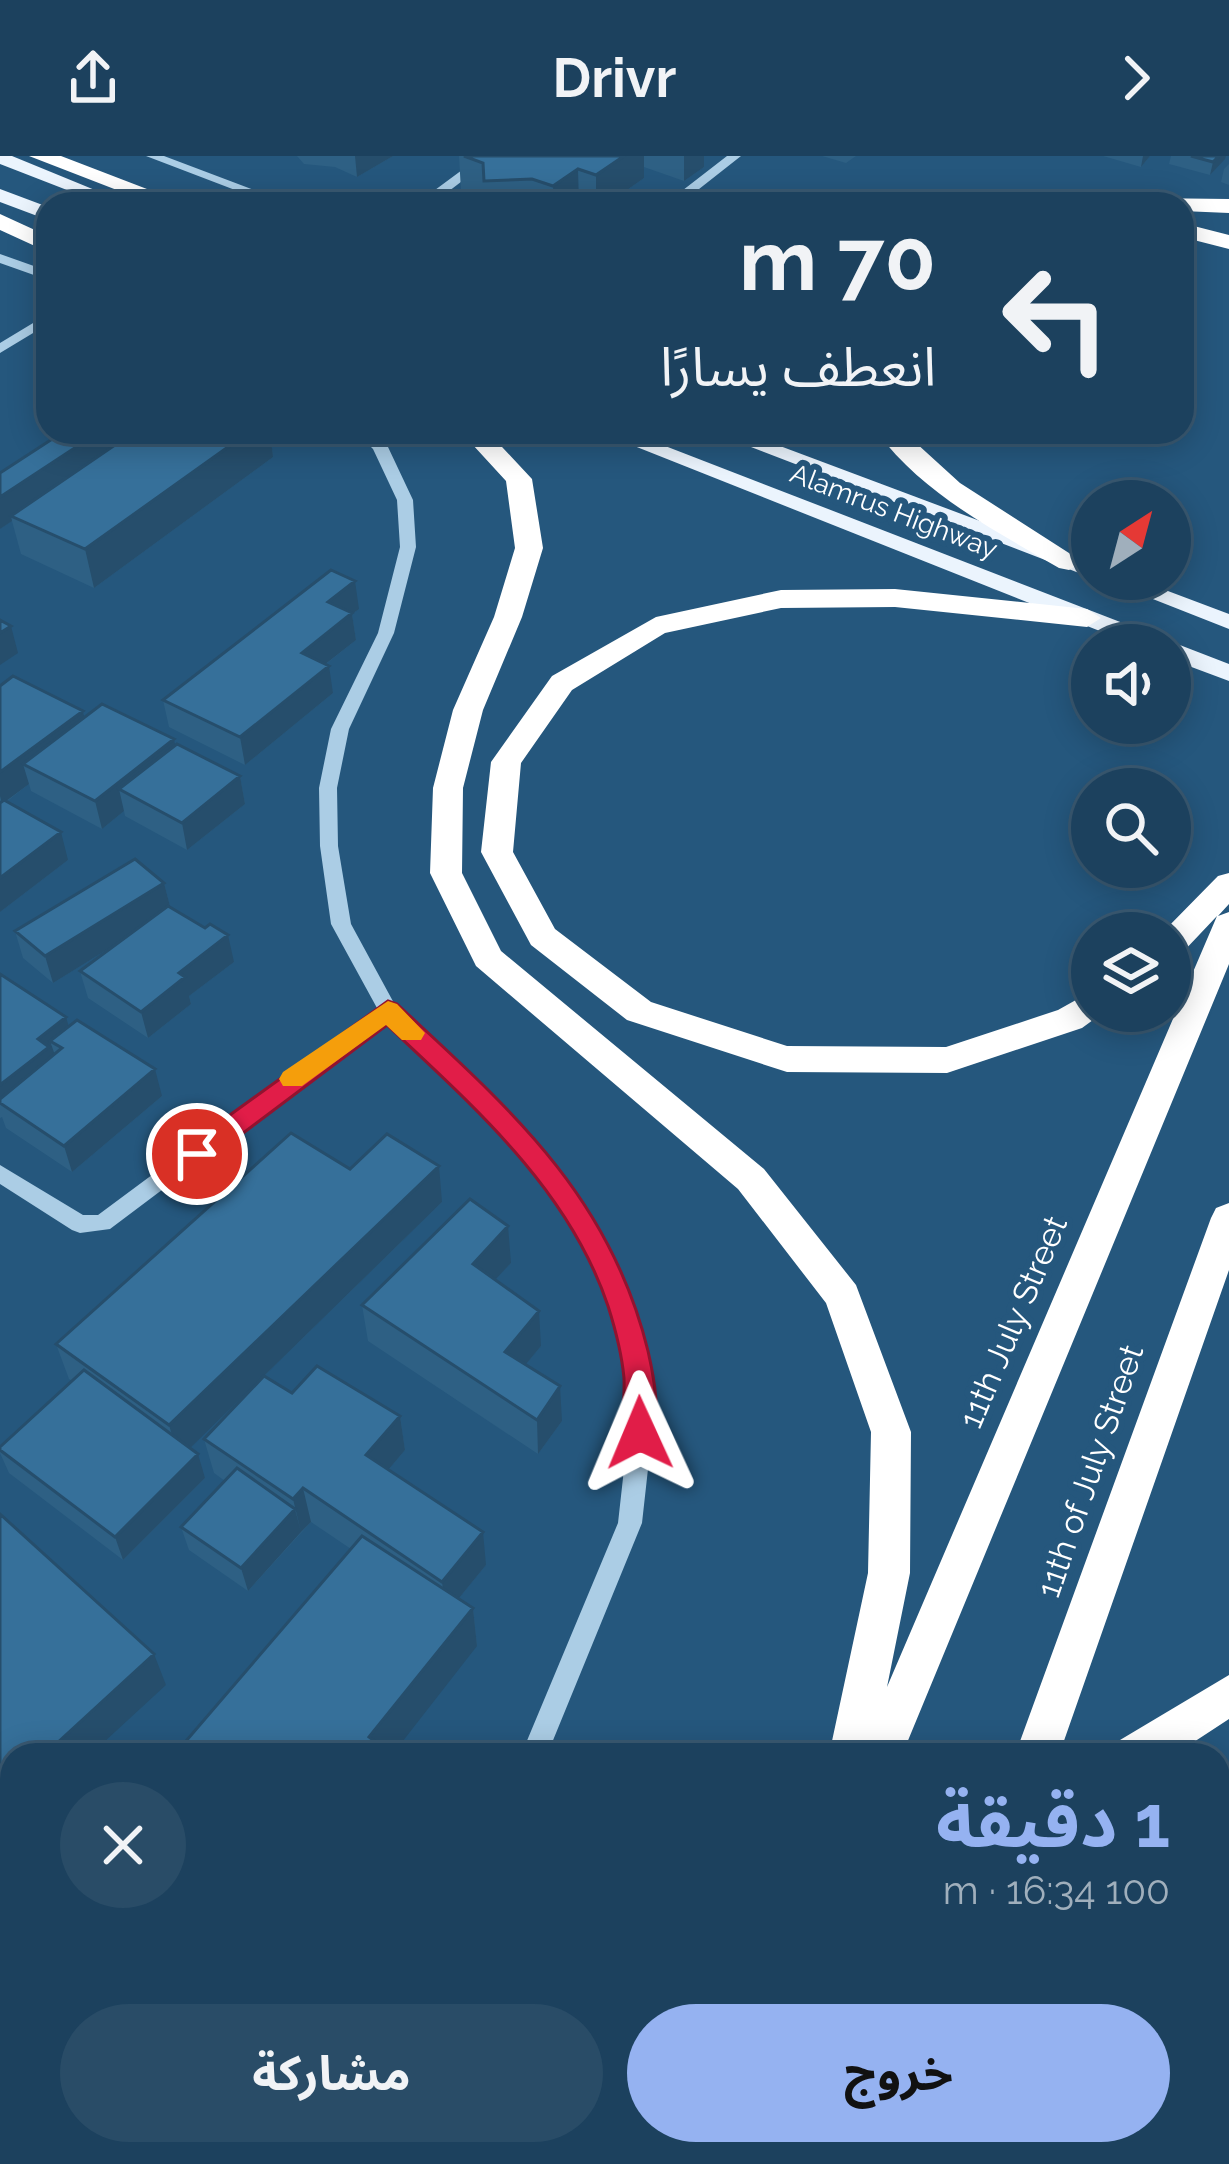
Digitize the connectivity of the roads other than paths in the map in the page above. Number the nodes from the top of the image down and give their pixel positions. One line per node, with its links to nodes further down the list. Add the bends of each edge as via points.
1 (40, 156): 7 (highway)
2 (152, 156): 8 (street)
3 (489, 156): 9 (street)
4 (735, 156): 10 (street)
5 (0, 158): 6 (main road)
6 (89, 192)
7 (141, 192)
8 (251, 192)
9 (440, 192)
10 (688, 192)
11 (0, 195): 14 (main road)
12 (1194, 205): 13 (highway)
13 (1229, 206)
14 (36, 209)
15 (0, 221): 17 (highway)
16 (1194, 233): 18 (highway)
17 (36, 238)
18 (1229, 242)
19 (0, 258): 20 (street)
20 (36, 272)
21 (36, 326): 22 (street)
22 (0, 349)
23 (377, 444): 39 (street, via 405,500 408,547 386,633 340,729 328,788 329,847 341,925)
24 (485, 444): 46 (highway, via 519,479 529,548 448,788 446,873 488,958 751,1179 843,1296 891,1432 889,1573)
25 (641, 444): 31 (main road, Alamrus Highway)
26 (755, 444): 29 (main road, Alamrus Highway)
27 (899, 444): 28 (highway, via 965,499)
28 (1071, 561)
29 (1071, 563)
30 (1170, 600): 32 (main road)
31 (1087, 618): 33 (main road, Alamrus Highway); 40 (highway, via 896,598 781,599 656,626 562,683 506,761 497,852 542,937 639,1011 787,1059 947,1060)
32 (1229, 622)
33 (1103, 624)
34 (1191, 658): 35 (main road)
35 (1229, 673)
36 (1229, 884): 37 (highway)
37 (1191, 923)
38 (1229, 924): 47 (highway, 11th July Street)
39 (388, 1010): 41 (street, via 102,1223 80,1224); 45 (street, via 510,1125 585,1225 622,1306 639,1374 630,1522)
40 (1071, 1018)
41 (0, 1173)
42 (1229, 1218): 48 (highway, 11th of July Street)
43 (1229, 1695): 49 (highway)
44 (1229, 1719): 50 (street)
45 (539, 1743)
46 (854, 1743)
47 (885, 1743)
48 (1041, 1743)
49 (1153, 1743)
50 (1162, 1743)

